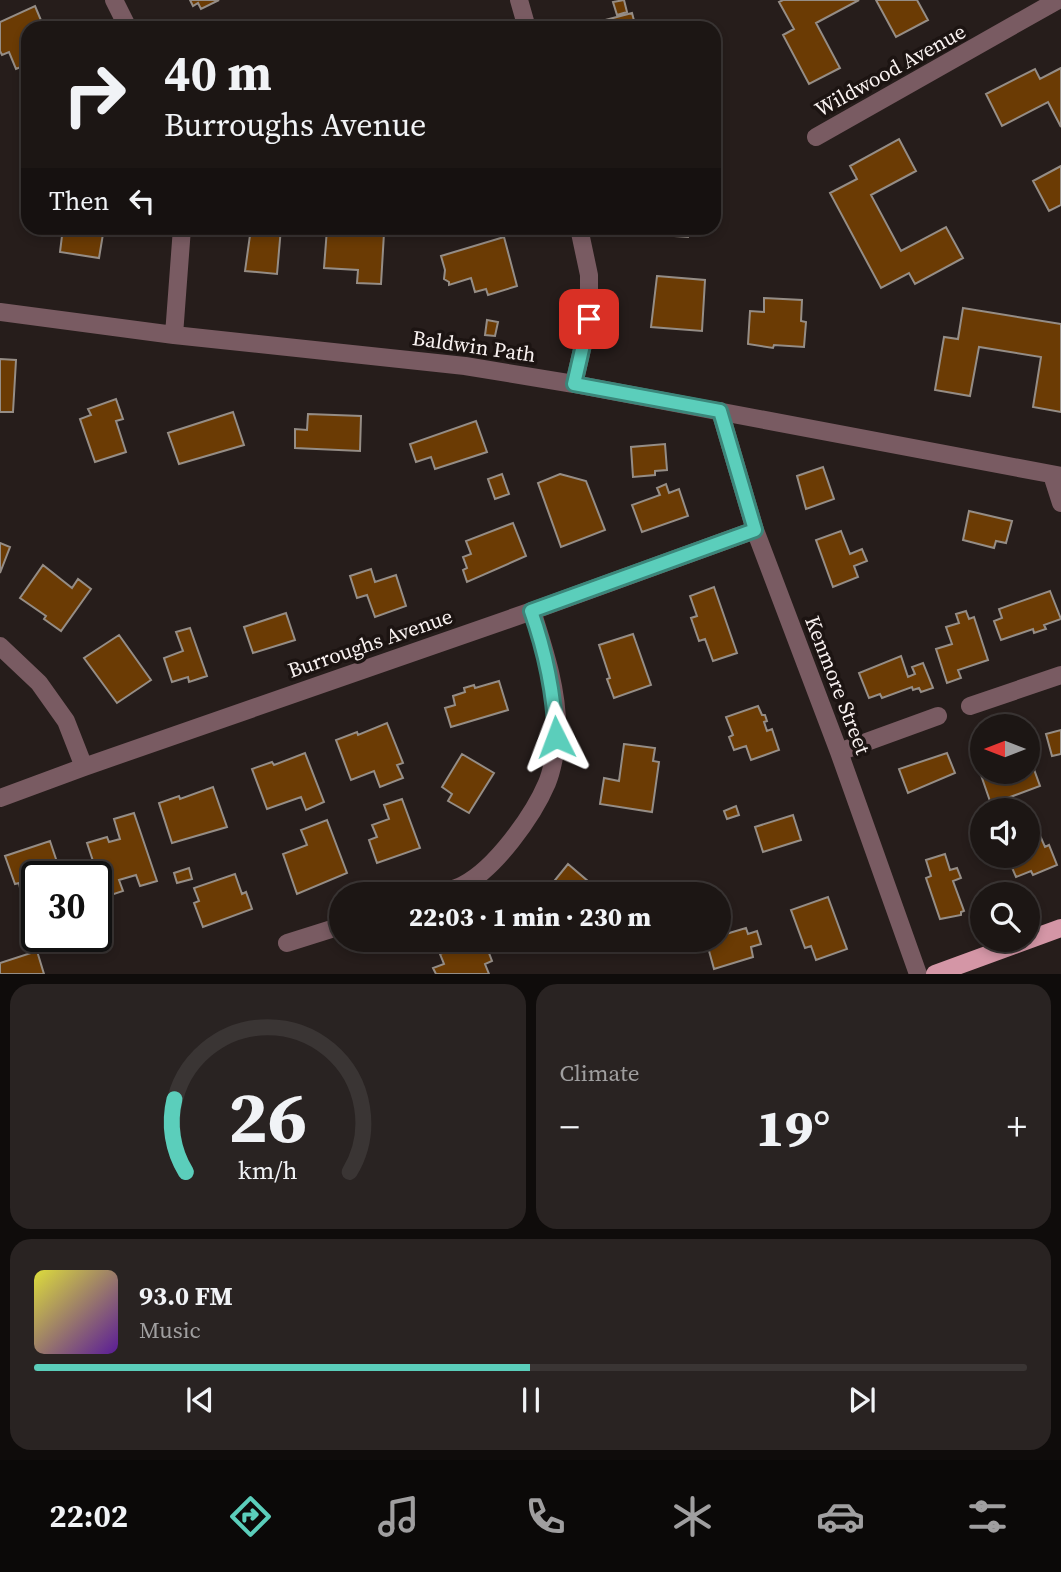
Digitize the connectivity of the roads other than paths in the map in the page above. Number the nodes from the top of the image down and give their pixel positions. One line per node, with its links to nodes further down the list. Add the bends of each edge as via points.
1 (114, 0): 4 (street)
2 (519, 0): 5 (street)
3 (1058, 0): 6 (street, Wildwood Avenue)
4 (124, 21)
5 (525, 21)
6 (816, 137)
7 (181, 235): 10 (street)
8 (580, 235): 11 (street, via 589,275 589,319)
9 (0, 313): 10 (street, Baldwin Path)
10 (174, 335): 11 (street, Baldwin Path, via 465,366)
11 (574, 384): 12 (street, Baldwin Path)
12 (720, 411): 13 (street, Baldwin Path); 15 (street, Kenmore Street)
13 (1057, 476): 14 (street)
14 (1061, 503)
15 (755, 530): 16 (street, Burroughs Avenue); 21 (street, Kenmore Street)
16 (531, 611): 22 (street, Burroughs Avenue); 24 (street, via 554,697 556,737 547,782 524,824 499,856)
17 (0, 646): 22 (street, via 39,683 66,721)
18 (1061, 675): 19 (street)
19 (970, 706)
20 (938, 716): 21 (street)
21 (839, 752): 28 (street, Kenmore Street)
22 (84, 767): 23 (street, Burroughs Avenue)
23 (0, 798)
24 (467, 882)
25 (1061, 928): 29 (main road)
26 (329, 930): 27 (street)
27 (287, 943)
28 (918, 974)
29 (934, 974)

